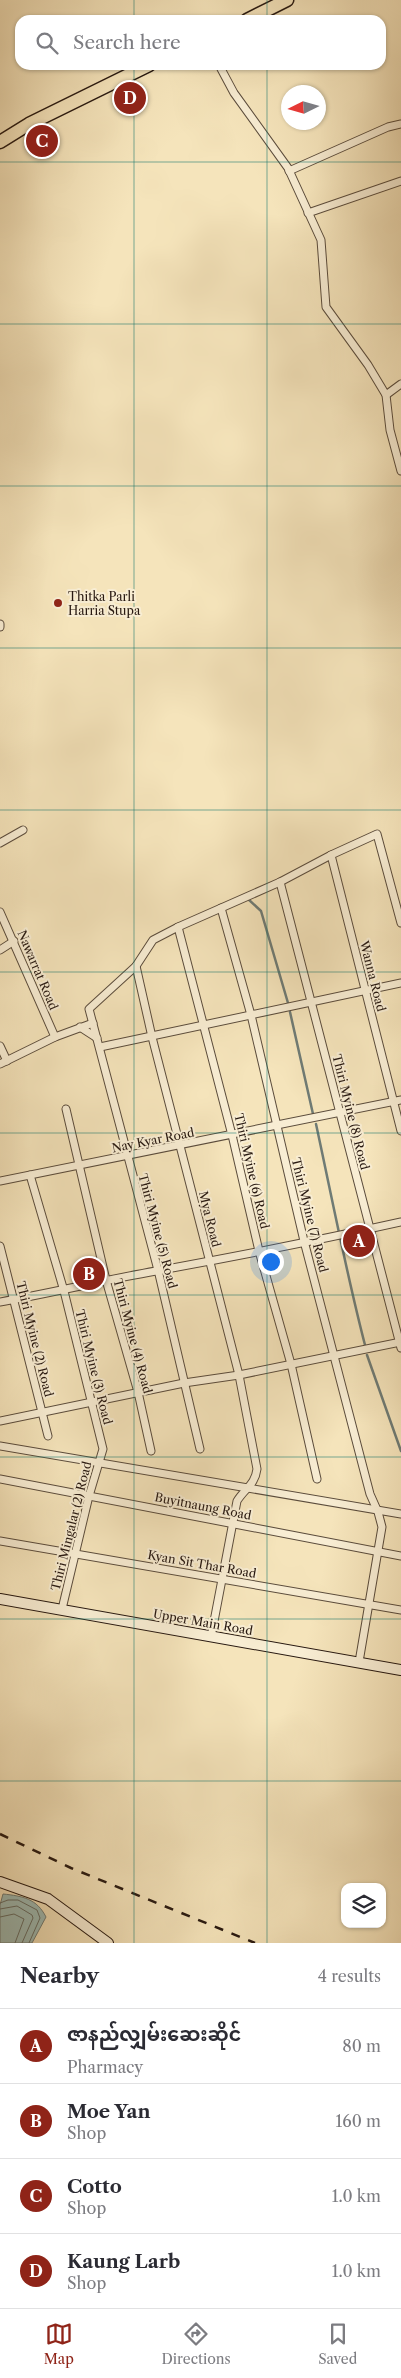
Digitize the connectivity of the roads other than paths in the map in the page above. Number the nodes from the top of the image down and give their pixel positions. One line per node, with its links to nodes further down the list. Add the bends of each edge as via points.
1 (287, 0): 2 (highway)
2 (257, 15)
3 (139, 70): 6 (highway, via 29,124)
4 (222, 70): 7 (street, via 234,93)
5 (401, 124): 7 (street)
6 (0, 142)
7 (289, 171): 9 (street)
8 (401, 180): 9 (street)
9 (308, 213): 11 (street, via 321,240 326,307 368,364)
10 (401, 384): 11 (street)
11 (386, 395): 12 (street, via 390,430)
12 (401, 471)
13 (23, 830): 14 (street)
14 (0, 843)
15 (331, 855): 16 (street); 19 (street, via 378,834); 25 (street, Wanna Road)
16 (280, 882): 17 (street); 26 (street, Thiri Myine (8) Road)
17 (221, 908): 20 (street); 27 (street, Thiri Myine (7) Road)
18 (0, 912): 21 (street, Nawarrat Road)
19 (401, 923)
20 (178, 927): 23 (street, via 153,940); 29 (street, Thiri Myine (6) Road)
21 (14, 940): 22 (street); 32 (street, Nawarrat Road)
22 (0, 950)
23 (136, 966): 28 (street, via 89,1009); 31 (street, Mya Road)
24 (401, 983): 25 (street)
25 (365, 990): 26 (street); 37 (street, Wanna Road)
26 (311, 1002): 27 (street); 39 (street, Thiri Myine (8) Road)
27 (251, 1015): 29 (street); 40 (street, Thiri Myine (7) Road)
28 (93, 1023): 30 (street); 33 (street, Thiri Myine (5) Road)
29 (205, 1026): 31 (street); 42 (street, Thiri Myine (6) Road)
30 (80, 1028): 32 (street); 33 (street)
31 (152, 1037): 35 (street); 43 (street, Mya Road)
32 (55, 1038): 36 (street)
33 (97, 1038): 35 (street, Thiri Myine (5) Road)
34 (0, 1046): 36 (street)
35 (100, 1047): 44 (street, Thiri Myine (5) Road)
36 (3, 1063)
37 (397, 1101): 39 (street, Nay Kyar Road); 41 (street, Wanna Road)
38 (66, 1109): 45 (street, Thiri Myine (4) Road)
39 (339, 1112): 40 (street, Nay Kyar Road); 49 (street, Thiri Myine (8) Road)
40 (276, 1126): 42 (street, Nay Kyar Road); 50 (street, Thiri Myine (7) Road)
41 (401, 1132)
42 (232, 1135): 43 (street, Nay Kyar Road); 52 (street, Thiri Myine (6) Road)
43 (180, 1146): 44 (street, Nay Kyar Road); 53 (street, Mya Road)
44 (126, 1157): 45 (street, Nay Kyar Road); 54 (street, Thiri Myine (5) Road)
45 (79, 1166): 46 (street, Nay Kyar Road); 55 (street, Thiri Myine (4) Road)
46 (30, 1175): 47 (street, Nay Kyar Road); 56 (street, Thiri Myine (3) Road)
47 (0, 1181)
48 (401, 1222): 49 (street)
49 (370, 1229): 50 (street); 59 (street, Thiri Myine (8) Road)
50 (304, 1241): 52 (street); 60 (street, Thiri Myine (7) Road)
51 (0, 1246): 57 (street, Thiri Myine (2) Road)
52 (258, 1251): 53 (street); 61 (street, Thiri Myine (6) Road)
53 (210, 1262): 54 (street); 62 (street, Mya Road)
54 (158, 1270): 55 (street); 63 (street, Thiri Myine (5) Road)
55 (106, 1280): 56 (street); 64 (street, Thiri Myine (4) Road)
56 (64, 1291): 57 (street); 65 (street, Thiri Myine (3) Road)
57 (15, 1299): 58 (street); 66 (street, Thiri Myine (2) Road)
58 (0, 1302)
59 (401, 1344): 60 (street)
60 (333, 1357): 61 (street); 77 (street, Thiri Myine (7) Road, via 370,1494)
61 (291, 1364): 62 (street); 74 (street, Thiri Myine (6) Road)
62 (239, 1375): 63 (street); 75 (street, Mya Road, via 257,1470 255,1481)
63 (184, 1383): 64 (street); 70 (street, Thiri Myine (5) Road)
64 (138, 1392): 65 (street); 71 (street, Thiri Myine (4) Road)
65 (91, 1402): 66 (street); 72 (street, Thiri Myine (3) Road, via 103,1450)
66 (42, 1412): 67 (street); 68 (street, Thiri Myine (2) Road)
67 (0, 1421)
68 (48, 1436)
69 (0, 1446): 72 (street)
70 (200, 1450)
71 (151, 1451)
72 (99, 1464): 75 (street); 76 (street, Thiri Mingalar (2) Road)
73 (0, 1479): 76 (street, Buyitnaung Road)
74 (317, 1479)
75 (247, 1488): 77 (street); 79 (street, Mya Road, via 238,1501)
76 (89, 1496): 79 (street, Buyitnaung Road); 82 (street, Thiri Mingalar (2) Road)
77 (378, 1512): 78 (street); 81 (street, Thiri Myine (7) Road, via 382,1526)
78 (401, 1514)
79 (234, 1524): 81 (street, Buyitnaung Road); 84 (street, Mya Road)
80 (0, 1541): 82 (street, Kyan Sit Thar Road)
81 (377, 1551): 83 (street, Buyitnaung Road); 86 (street, Thiri Myine (7) Road)
82 (75, 1554): 84 (street, Kyan Sit Thar Road); 87 (street, Thiri Mingalar (2) Road)
83 (401, 1556)
84 (223, 1579): 86 (street, Kyan Sit Thar Road); 89 (street, Mya Road)
85 (0, 1599): 87 (main road, Upper Main Road)
86 (370, 1604): 88 (street, Kyan Sit Thar Road); 90 (street, Thiri Myine (7) Road)
87 (62, 1609): 89 (main road, Upper Main Road)
88 (401, 1610)
89 (211, 1636): 90 (main road, Upper Main Road)
90 (359, 1662): 91 (main road, Upper Main Road)
91 (401, 1670)
92 (0, 1882): 93 (main road, via 48,1898)
93 (108, 1943)

